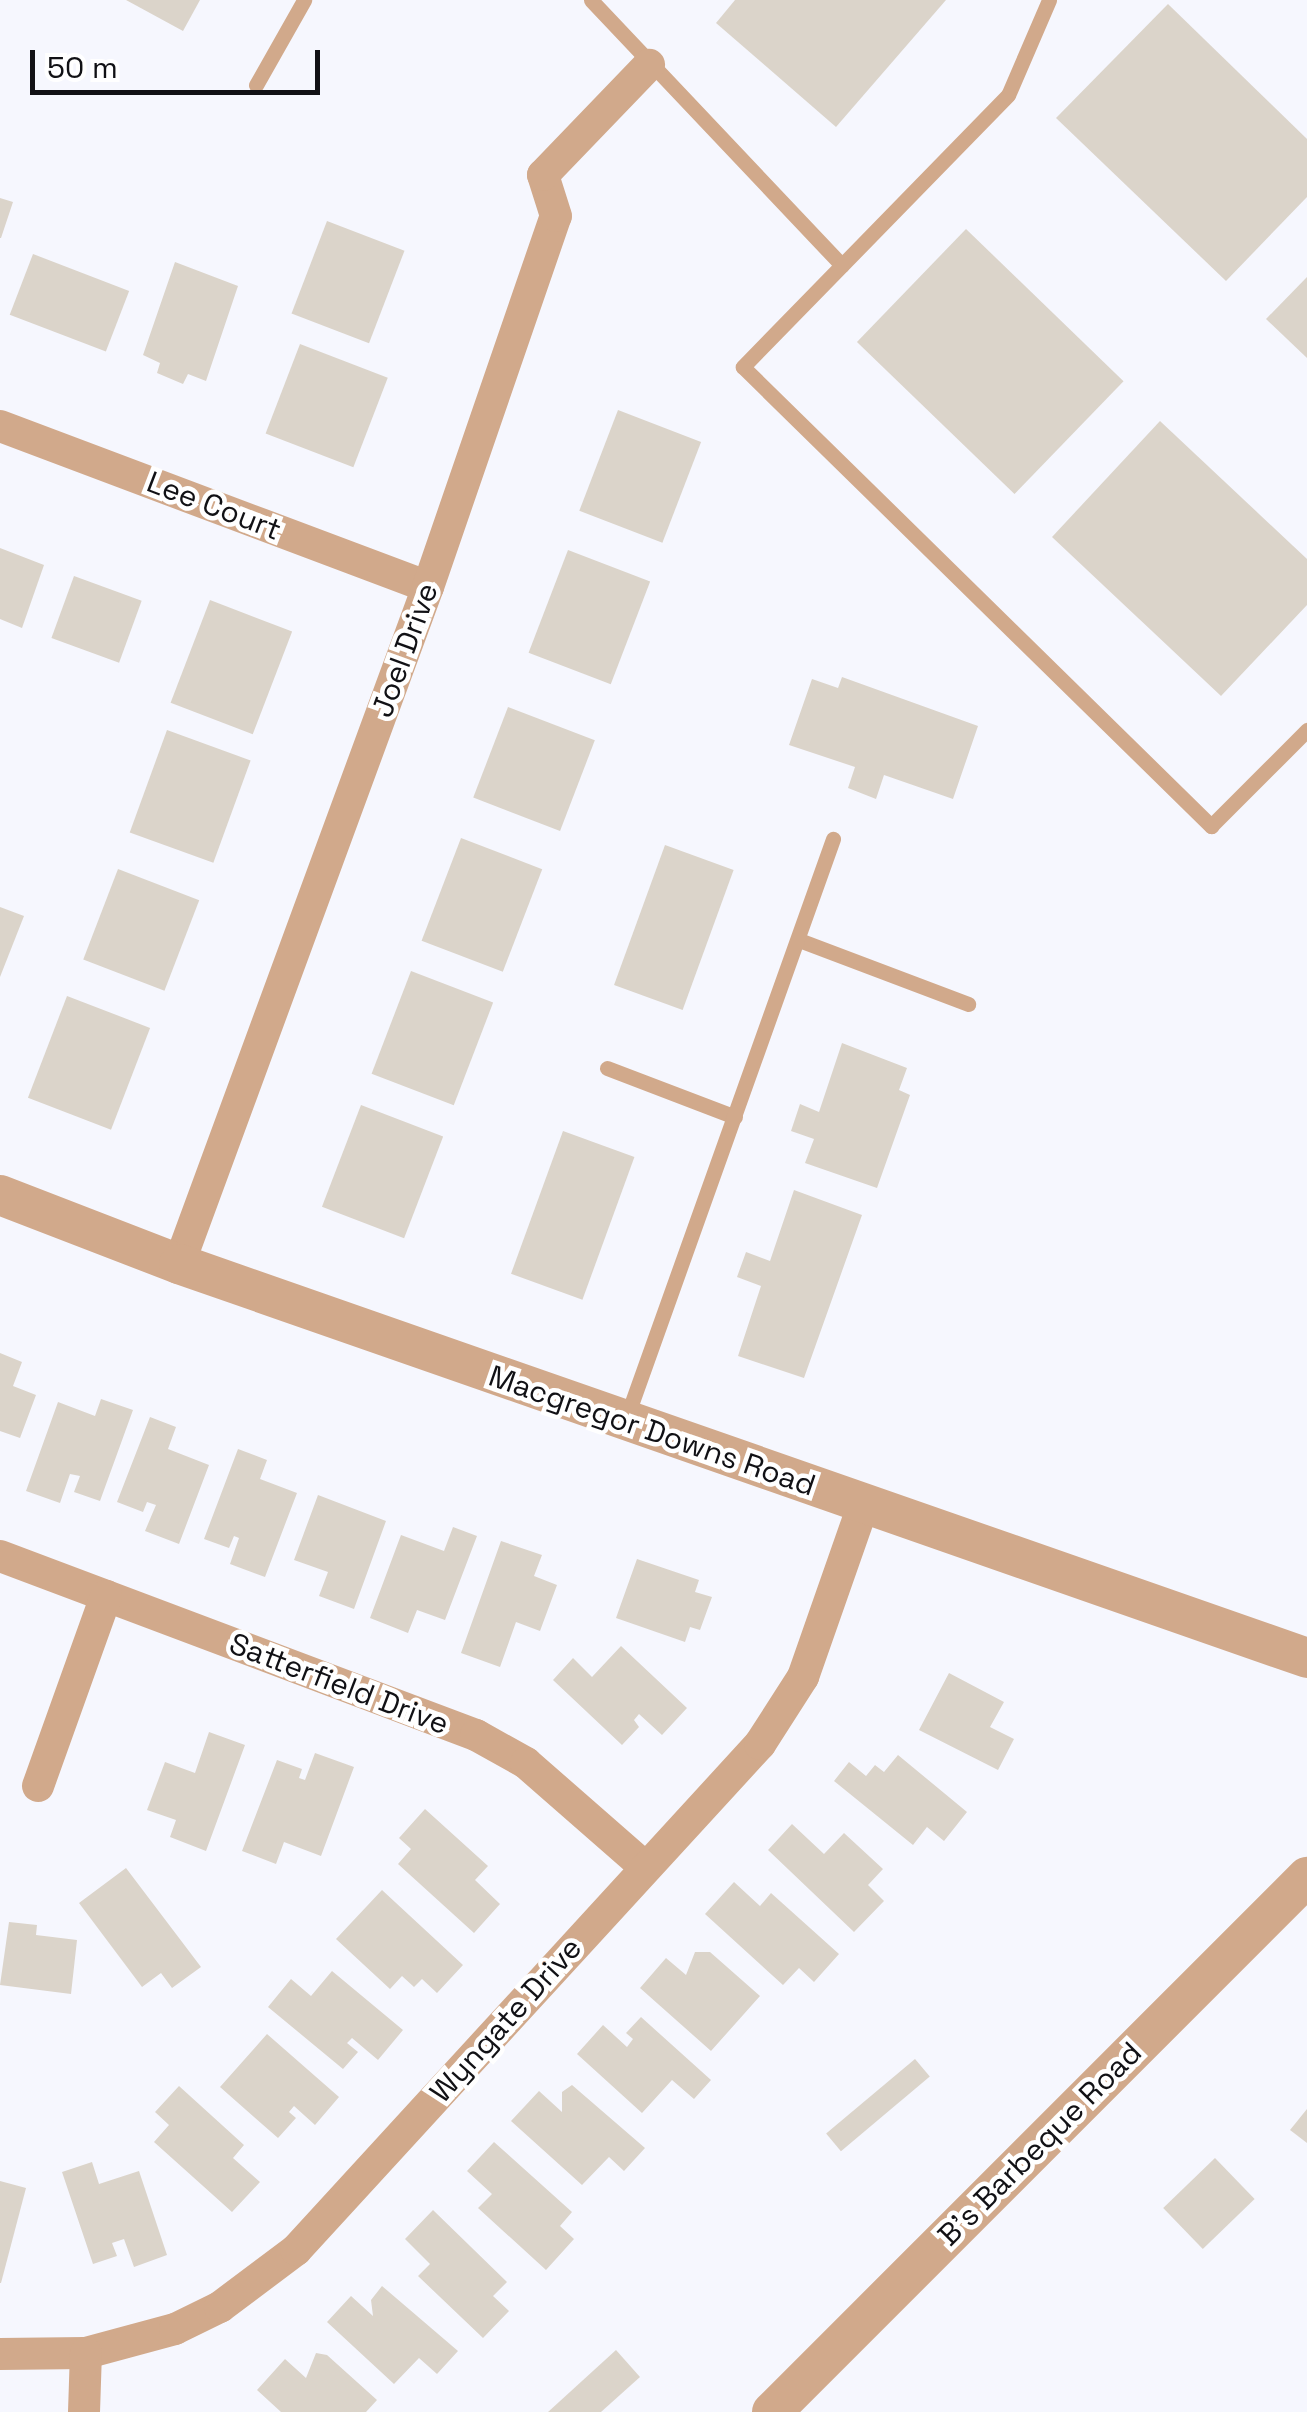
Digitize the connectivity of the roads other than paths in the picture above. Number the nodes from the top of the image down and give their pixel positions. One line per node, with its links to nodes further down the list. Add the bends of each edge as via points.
1 (304, 0): 5 (lane)
2 (591, 0): 4 (lane)
3 (1049, 0): 6 (lane, via 1008,95)
4 (648, 65): 6 (lane); 8 (street, Joel Drive, via 543,175 556,216)
5 (256, 85)
6 (842, 266): 9 (lane, via 743,366 1210,826)
7 (0, 426): 8 (street, Lee Court)
8 (428, 587): 16 (street, Joel Drive)
9 (1307, 730)
10 (833, 839): 11 (lane)
11 (799, 940): 12 (lane); 14 (lane)
12 (968, 1004)
13 (607, 1068): 14 (lane)
14 (735, 1117): 17 (lane)
15 (0, 1195): 16 (street, Macgregor Downs Road)
16 (179, 1264): 17 (street, Macgregor Downs Road)
17 (625, 1422): 18 (street, Macgregor Downs Road)
18 (863, 1506): 21 (street, Macgregor Downs Road); 23 (street, Wyngate Drive, via 803,1677 760,1744)
19 (0, 1556): 20 (street, Satterfield Drive)
20 (106, 1596): 22 (street); 23 (street, Satterfield Drive, via 476,1735 526,1763)
21 (1307, 1658)
22 (38, 1786)
23 (646, 1867): 25 (street, Wyngate Drive, via 273,2270 220,2308 175,2329)
24 (1307, 1877): 28 (street, B's Barbeque Road)
25 (86, 2353): 26 (street, Wyngate Drive); 27 (street)
26 (0, 2354)
27 (84, 2412)
28 (772, 2412)

